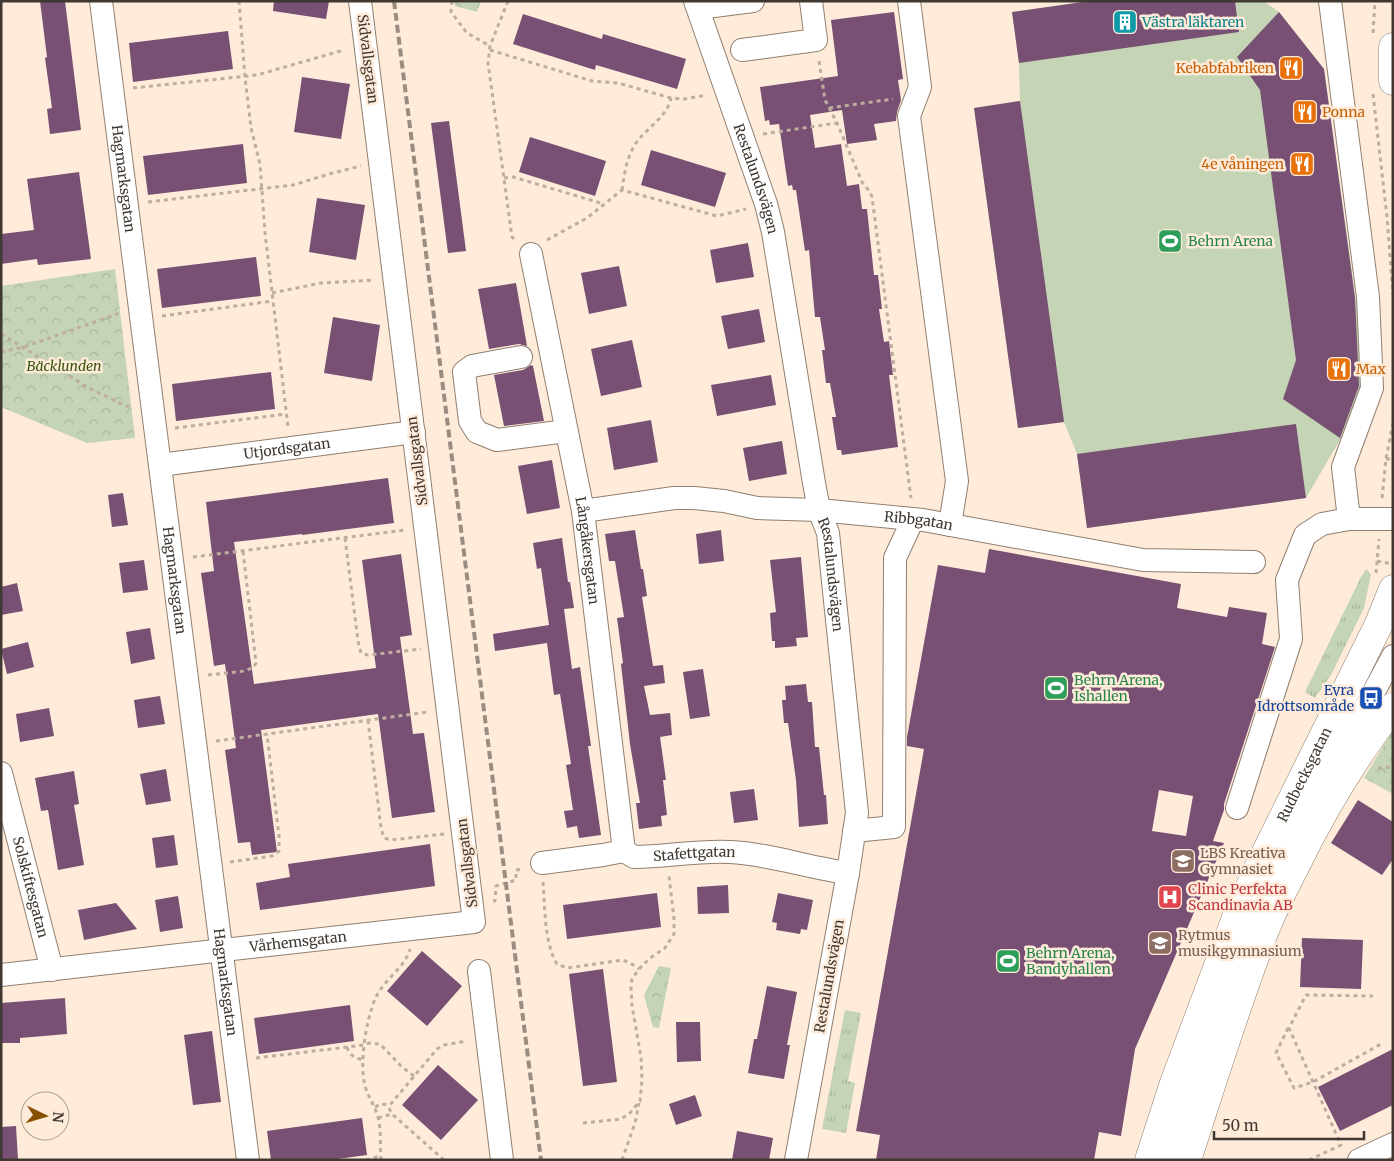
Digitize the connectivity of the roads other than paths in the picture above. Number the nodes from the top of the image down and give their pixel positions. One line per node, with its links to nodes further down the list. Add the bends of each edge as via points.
1 (101, 1): 15 (street, Hagmarksgatan)
2 (360, 1): 14 (street, Sidvallsgatan)
3 (753, 1): 7 (street)
4 (811, 1): 9 (street, via 816,40)
5 (909, 1): 21 (street, via 920,87 909,116 957,481)
6 (1330, 1): 20 (street, via 1368,297 1372,388 1343,467)
7 (696, 5): 16 (street, Restalundsvägen, via 773,232)
8 (1383, 43): 10 (main road)
9 (742, 50)
10 (1383, 85)
11 (531, 254): 13 (street, Långåkersgatan)
12 (521, 357): 13 (street, via 472,366 464,372 470,421 477,432 496,440)
13 (566, 431): 17 (street, Långåkersgatan)
14 (414, 432): 15 (street, Utjordsgatan); 32 (street, Sidvallsgatan)
15 (160, 465): 33 (street, Hagmarksgatan)
16 (819, 510): 17 (street, Ribbgatan, via 756,508 724,501 674,498); 19 (street, Ribbgatan); 28 (street, Restalundsvägen, via 828,533 857,813)
17 (582, 511): 29 (street, Långåkersgatan)
18 (1393, 518): 20 (street)
19 (913, 519): 21 (street, Ribbgatan); 28 (street, via 895,558 894,827)
20 (1349, 519): 27 (street, via 1322,524 1305,535 1287,580 1291,639)
21 (950, 525): 22 (street, Ribbgatan, via 1143,560)
22 (1254, 562)
23 (1393, 588): 41 (main road, Rudbecksgatan, via 1379,624 1236,918 1174,1083)
24 (1393, 656): 42 (street, via 1271,876 1228,984)
25 (1393, 707): 43 (main road, via 1333,794 1266,929)
26 (1, 773): 34 (street, Solskiftesgatan)
27 (1237, 808)
28 (854, 831): 31 (street, Restalundsvägen)
29 (624, 851): 30 (street, Stafettgatan); 31 (street, Stafettgatan, via 634,857 729,851)
30 (542, 863)
31 (848, 873): 40 (street, Restalundsvägen)
32 (474, 922): 33 (street, Vårhemsgatan)
33 (222, 951): 34 (street, Vårhemsgatan); 38 (street, Hagmarksgatan)
34 (52, 970): 36 (street, Vårhemsgatan)
35 (479, 971): 39 (street)
36 (1, 976)
37 (1393, 1144): 44 (street)
38 (248, 1160)
39 (502, 1160)
40 (796, 1160)
41 (1149, 1160)
42 (1168, 1160)
43 (1187, 1160)
44 (1359, 1160)

